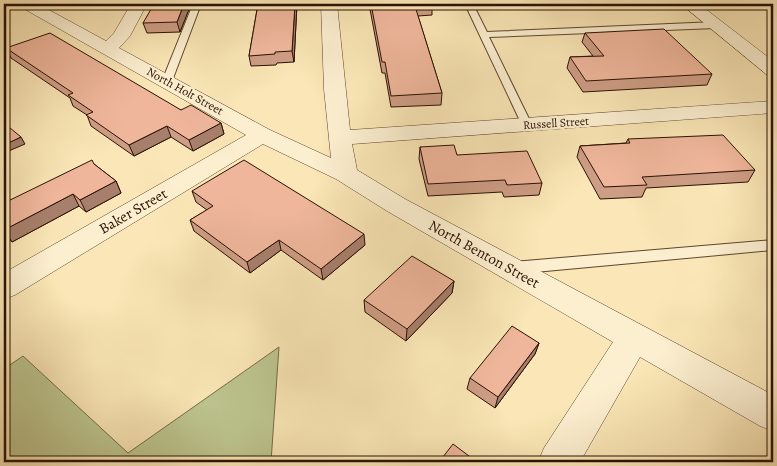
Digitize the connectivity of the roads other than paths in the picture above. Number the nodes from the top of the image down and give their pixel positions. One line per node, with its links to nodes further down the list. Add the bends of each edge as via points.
1 (27, 4): 9 (street, North Holt Street)
2 (139, 4): 9 (street, via 121,36)
3 (197, 4): 11 (lane)
4 (329, 4): 15 (street)
5 (469, 4): 8 (lane)
6 (689, 4): 7 (street)
7 (716, 25): 8 (lane); 10 (street)
8 (484, 35): 13 (lane)
9 (108, 48): 11 (street, North Holt Street)
10 (773, 70)
11 (166, 81): 14 (street, North Holt Street)
12 (773, 108): 13 (street, Russell Street)
13 (527, 125): 15 (street, Russell Street)
14 (262, 135): 16 (street, North Holt Street); 19 (street, Baker Street)
15 (338, 138): 16 (street)
16 (345, 174): 18 (street, North Benton Street, via 396,206)
17 (773, 245): 18 (lane)
18 (510, 268): 20 (street, North Benton Street)
19 (4, 287)
20 (634, 337): 21 (street, North Benton Street); 22 (street)
21 (773, 414)
22 (558, 462)

